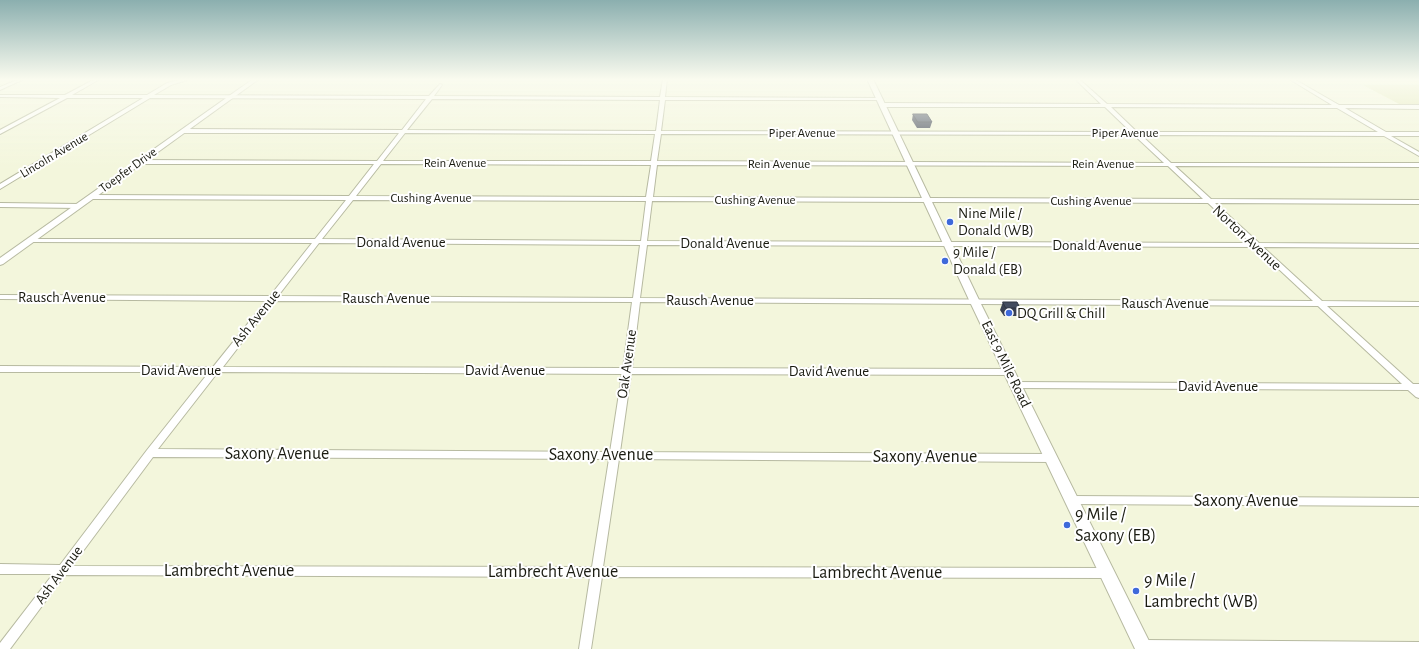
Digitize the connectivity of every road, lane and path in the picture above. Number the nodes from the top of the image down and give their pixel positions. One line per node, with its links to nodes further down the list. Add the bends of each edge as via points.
1 (42, 109): 11 (street)
2 (130, 109): 24 (street, Lincoln Avenue)
3 (213, 109): 9 (street, Toepfer Drive)
4 (421, 109): 10 (street, Ash Avenue)
5 (661, 109): 12 (street, Oak Avenue)
6 (885, 109): 13 (main road, East 9 Mile Road)
7 (1110, 109): 14 (street, Norton Avenue)
8 (1342, 109): 15 (street)
9 (184, 131): 10 (street, Piper Avenue); 18 (street, Toepfer Drive)
10 (403, 131): 12 (street, Piper Avenue); 19 (street, Ash Avenue)
11 (0, 132)
12 (658, 132): 13 (street, Piper Avenue); 20 (street, Oak Avenue)
13 (896, 133): 14 (street, Piper Avenue); 21 (main road, East 9 Mile Road)
14 (1135, 133): 15 (street, Piper Avenue); 22 (street, Norton Avenue)
15 (1383, 134): 16 (street, Piper Avenue); 17 (street)
16 (1419, 134)
17 (1419, 154)
18 (139, 162): 19 (street, Rein Avenue); 25 (street, Toepfer Drive)
19 (379, 163): 20 (street, Rein Avenue); 26 (street, Ash Avenue)
20 (654, 164): 21 (street, Rein Avenue); 27 (street, Oak Avenue)
21 (910, 164): 22 (street, Rein Avenue); 28 (main road, East 9 Mile Road)
22 (1169, 164): 23 (street, Rein Avenue); 29 (street, Norton Avenue)
23 (1419, 165)
24 (0, 187)
25 (92, 197): 26 (street, Cushing Avenue); 32 (street, Toepfer Drive)
26 (351, 198): 27 (street, Cushing Avenue); 34 (street, Ash Avenue)
27 (649, 199): 28 (street, Cushing Avenue); 35 (street, Oak Avenue)
28 (928, 200): 29 (street, Cushing Avenue); 36 (main road, East 9 Mile Road)
29 (1208, 201): 30 (street, Cushing Avenue); 37 (street, Norton Avenue)
30 (1419, 202)
31 (0, 205): 32 (street)
32 (79, 206): 33 (street, Toepfer Drive)
33 (31, 240): 34 (street, Donald Avenue); 39 (street, Toepfer Drive)
34 (317, 241): 35 (street, Donald Avenue); 41 (street, Ash Avenue)
35 (643, 242): 36 (street, Donald Avenue); 42 (street, Oak Avenue)
36 (948, 244): 37 (street, Donald Avenue); 43 (main road, East 9 Mile Road)
37 (1256, 245): 38 (street, Donald Avenue); 44 (street, Norton Avenue)
38 (1419, 246)
39 (0, 262)
40 (0, 297): 41 (street, Rausch Avenue)
41 (273, 298): 42 (street, Rausch Avenue); 47 (street, Ash Avenue)
42 (636, 300): 43 (street, Rausch Avenue); 48 (street, Oak Avenue)
43 (975, 302): 44 (street, Rausch Avenue); 49 (main road, East 9 Mile Road)
44 (1318, 303): 45 (street, Rausch Avenue); 51 (street, Norton Avenue)
45 (1419, 304)
46 (0, 369): 47 (street, David Avenue)
47 (216, 369): 48 (street, David Avenue); 53 (street, Ash Avenue)
48 (627, 371): 49 (street, David Avenue); 54 (street, Oak Avenue)
49 (1010, 372): 50 (main road, East 9 Mile Road)
50 (1016, 385): 51 (street, David Avenue); 55 (main road, East 9 Mile Road)
51 (1415, 387): 52 (street, Norton Avenue)
52 (1419, 395)
53 (150, 453): 54 (street, Saxony Avenue); 59 (street, Ash Avenue)
54 (614, 456): 55 (street, Saxony Avenue); 60 (street, Oak Avenue)
55 (1052, 458): 56 (main road, East 9 Mile Road)
56 (1072, 500): 57 (street, Saxony Avenue); 61 (main road, East 9 Mile Road)
57 (1419, 502)
58 (0, 569): 59 (street, Lambrecht Avenue)
59 (64, 569): 60 (street, Lambrecht Avenue); 64 (street, Ash Avenue)
60 (597, 572): 61 (street, Lambrecht Avenue); 65 (street, Oak Avenue)
61 (1107, 573): 62 (main road, East 9 Mile Road)
62 (1144, 648): 63 (street)
63 (1419, 648)
64 (3, 649)
65 (585, 649)

